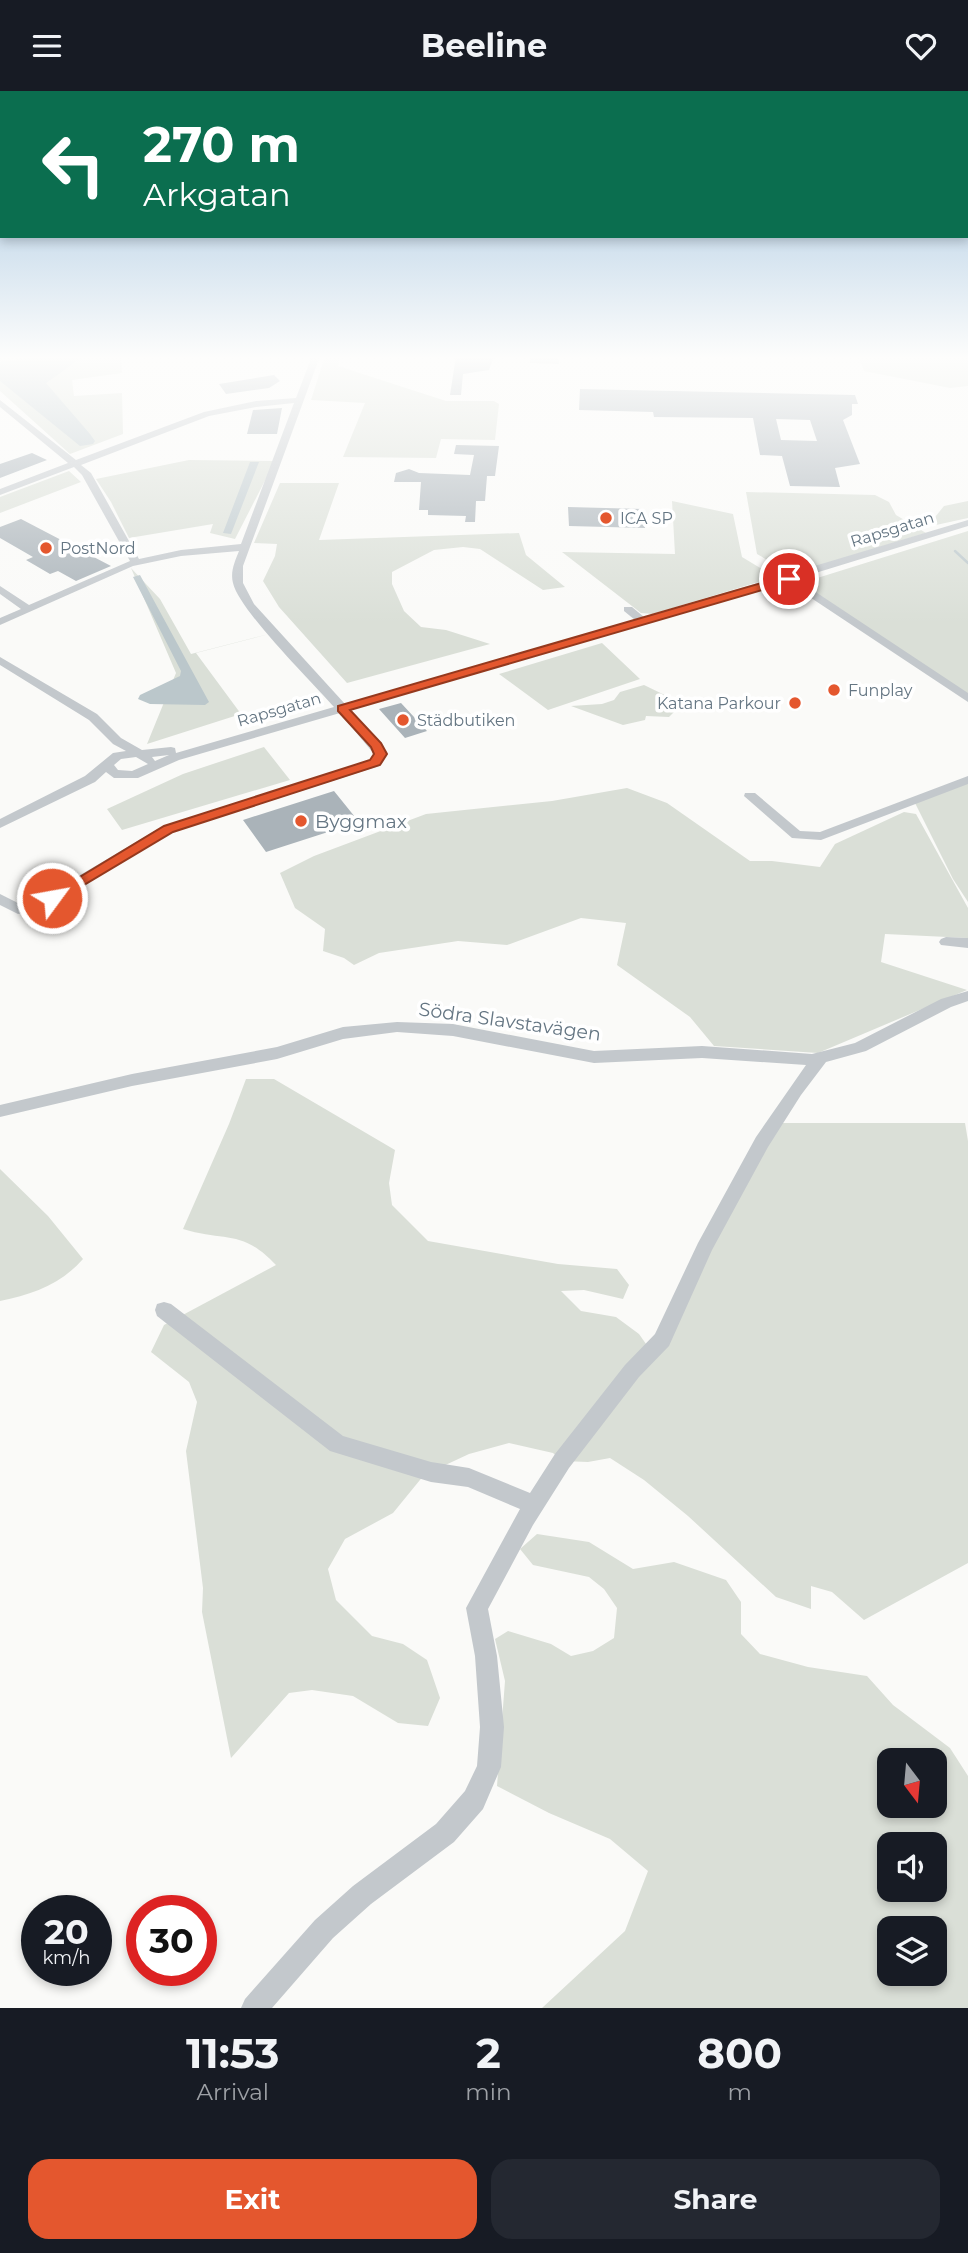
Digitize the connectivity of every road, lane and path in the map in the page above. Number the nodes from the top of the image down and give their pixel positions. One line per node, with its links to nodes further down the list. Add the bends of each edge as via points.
1 (53, 445): 4 (street)
2 (122, 445): 4 (street)
3 (283, 445): 7 (street)
4 (75, 463): 5 (street); 8 (street, via 94,483)
5 (0, 492)
6 (968, 523): 9 (street, Rapsgatan)
7 (246, 547): 8 (street); 18 (street, via 238,566 238,583 249,605)
8 (136, 563): 11 (street)
9 (789, 579): 13 (street, Rapsgatan); 17 (street)
10 (0, 589): 11 (street)
11 (29, 609): 14 (street)
12 (628, 609): 13 (street)
13 (643, 621): 18 (street, Rapsgatan)
14 (0, 622)
15 (0, 660): 19 (street, via 93,716 117,741)
16 (0, 668): 20 (street, via 93,728 107,744)
17 (968, 698)
18 (340, 706): 19 (street, Rapsgatan, via 189,746); 21 (street, Rapsgatan); 27 (street, via 376,746 380,754 375,763 169,829 42,904 18,909)
19 (140, 754): 20 (street, Rapsgatan, via 122,754); 21 (street, via 149,763)
20 (109, 763): 22 (street, via 110,772); 25 (street, via 90,779)
21 (145, 770): 22 (street, Rapsgatan)
22 (120, 776): 26 (street, via 90,786)
23 (968, 780): 24 (street, via 821,836 797,835)
24 (750, 796)
25 (0, 824)
26 (0, 832)
27 (0, 899)
28 (946, 941): 29 (street)
29 (968, 943)
30 (968, 996): 31 (street, Södra Slavstavägen, via 860,1047)
31 (820, 1059): 32 (street, Södra Slavstavägen, via 702,1052 594,1057 453,1030 397,1027 344,1033 277,1053); 34 (street, via 762,1142 704,1248 662,1340 562,1461)
32 (0, 1111)
33 (164, 1310): 34 (street, via 337,1444 468,1478)
34 (534, 1505): 35 (street, via 477,1608 492,1727 489,1767 474,1800 445,1833 324,1929)
35 (254, 2008)

